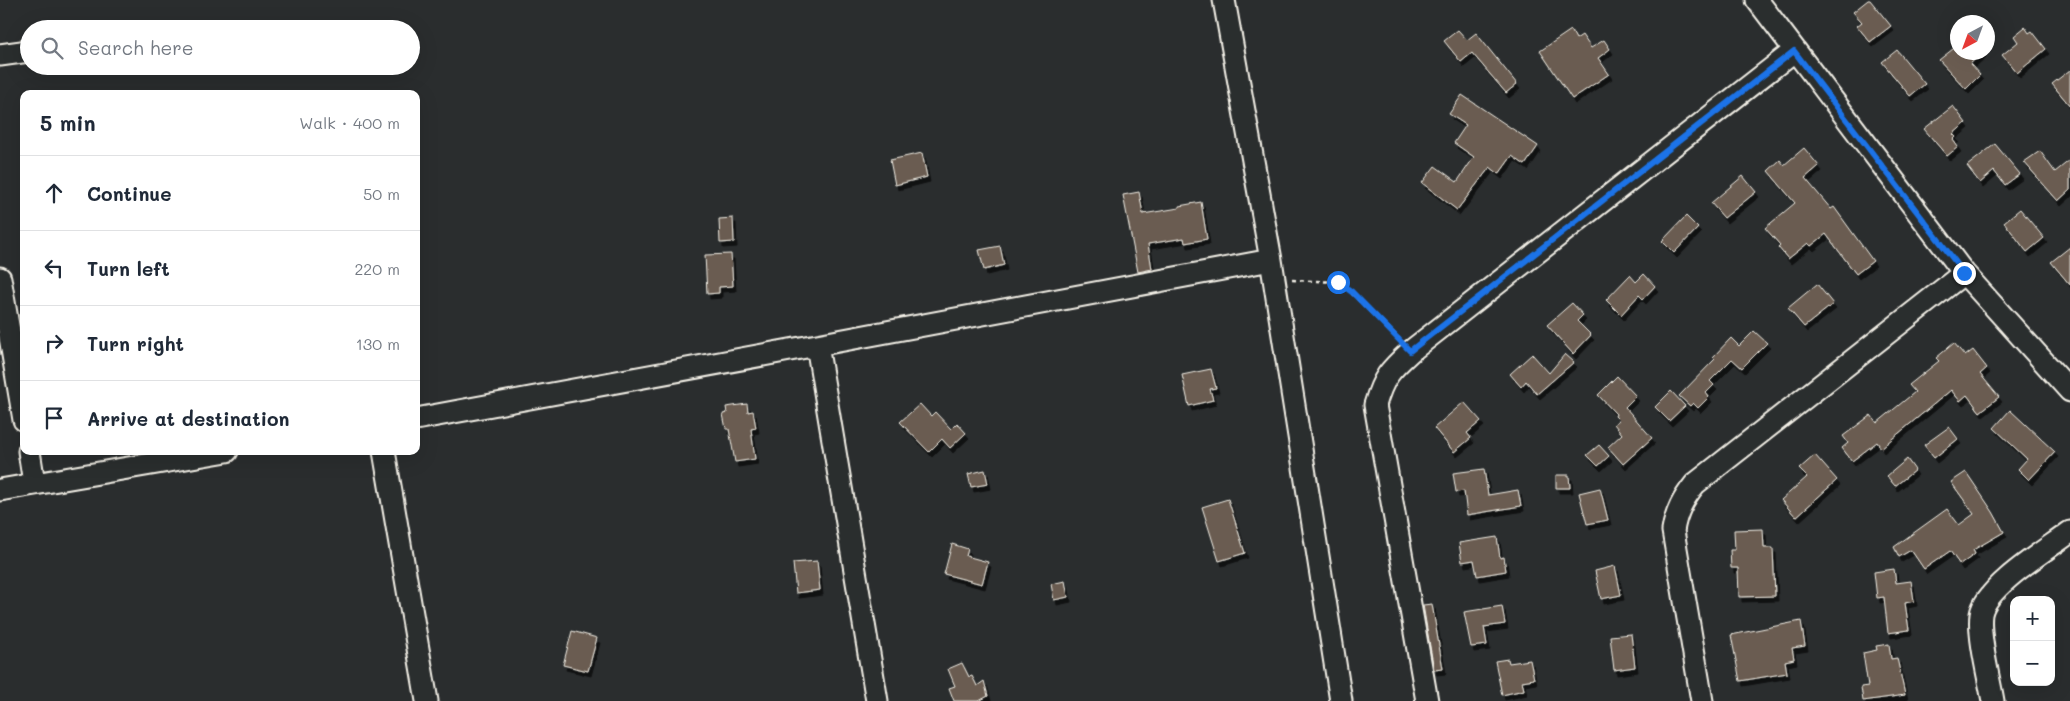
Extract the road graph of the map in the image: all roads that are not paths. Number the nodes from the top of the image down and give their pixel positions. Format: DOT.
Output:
graph roads {
  1 [pos="1224,0"];
  2 [pos="1756,0"];
  3 [pos="1794,51"];
  4 [pos="20,53"];
  5 [pos="0,56"];
  6 [pos="1273,269"];
  7 [pos="1964,273"];
  8 [pos="0,278"];
  9 [pos="817,345"];
  10 [pos="2070,391"];
  11 [pos="20,396"];
  12 [pos="420,418"];
  13 [pos="30,455"];
  14 [pos="203,455"];
  15 [pos="385,455"];
  16 [pos="34,483"];
  17 [pos="0,490"];
  18 [pos="2070,532"];
  19 [pos="427,701"];
  20 [pos="877,701"];
  21 [pos="1341,701"];
  22 [pos="1427,701"];
  23 [pos="1702,701"];
  24 [pos="1993,701"];
  1 -- 6 [label="street"];
  2 -- 3 [label="street"];
  3 -- 7 [label="street"];
  3 -- 22 [label="street"];
  4 -- 5 [label="street"];
  6 -- 9 [label="street"];
  6 -- 21 [label="street"];
  7 -- 10 [label="street"];
  7 -- 23 [label="street"];
  8 -- 11 [label="street"];
  9 -- 12 [label="street"];
  9 -- 20 [label="street"];
  13 -- 16 [label="street"];
  14 -- 16 [label="street"];
  15 -- 19 [label="street"];
  16 -- 17 [label="street"];
  18 -- 24 [label="street"];
}
